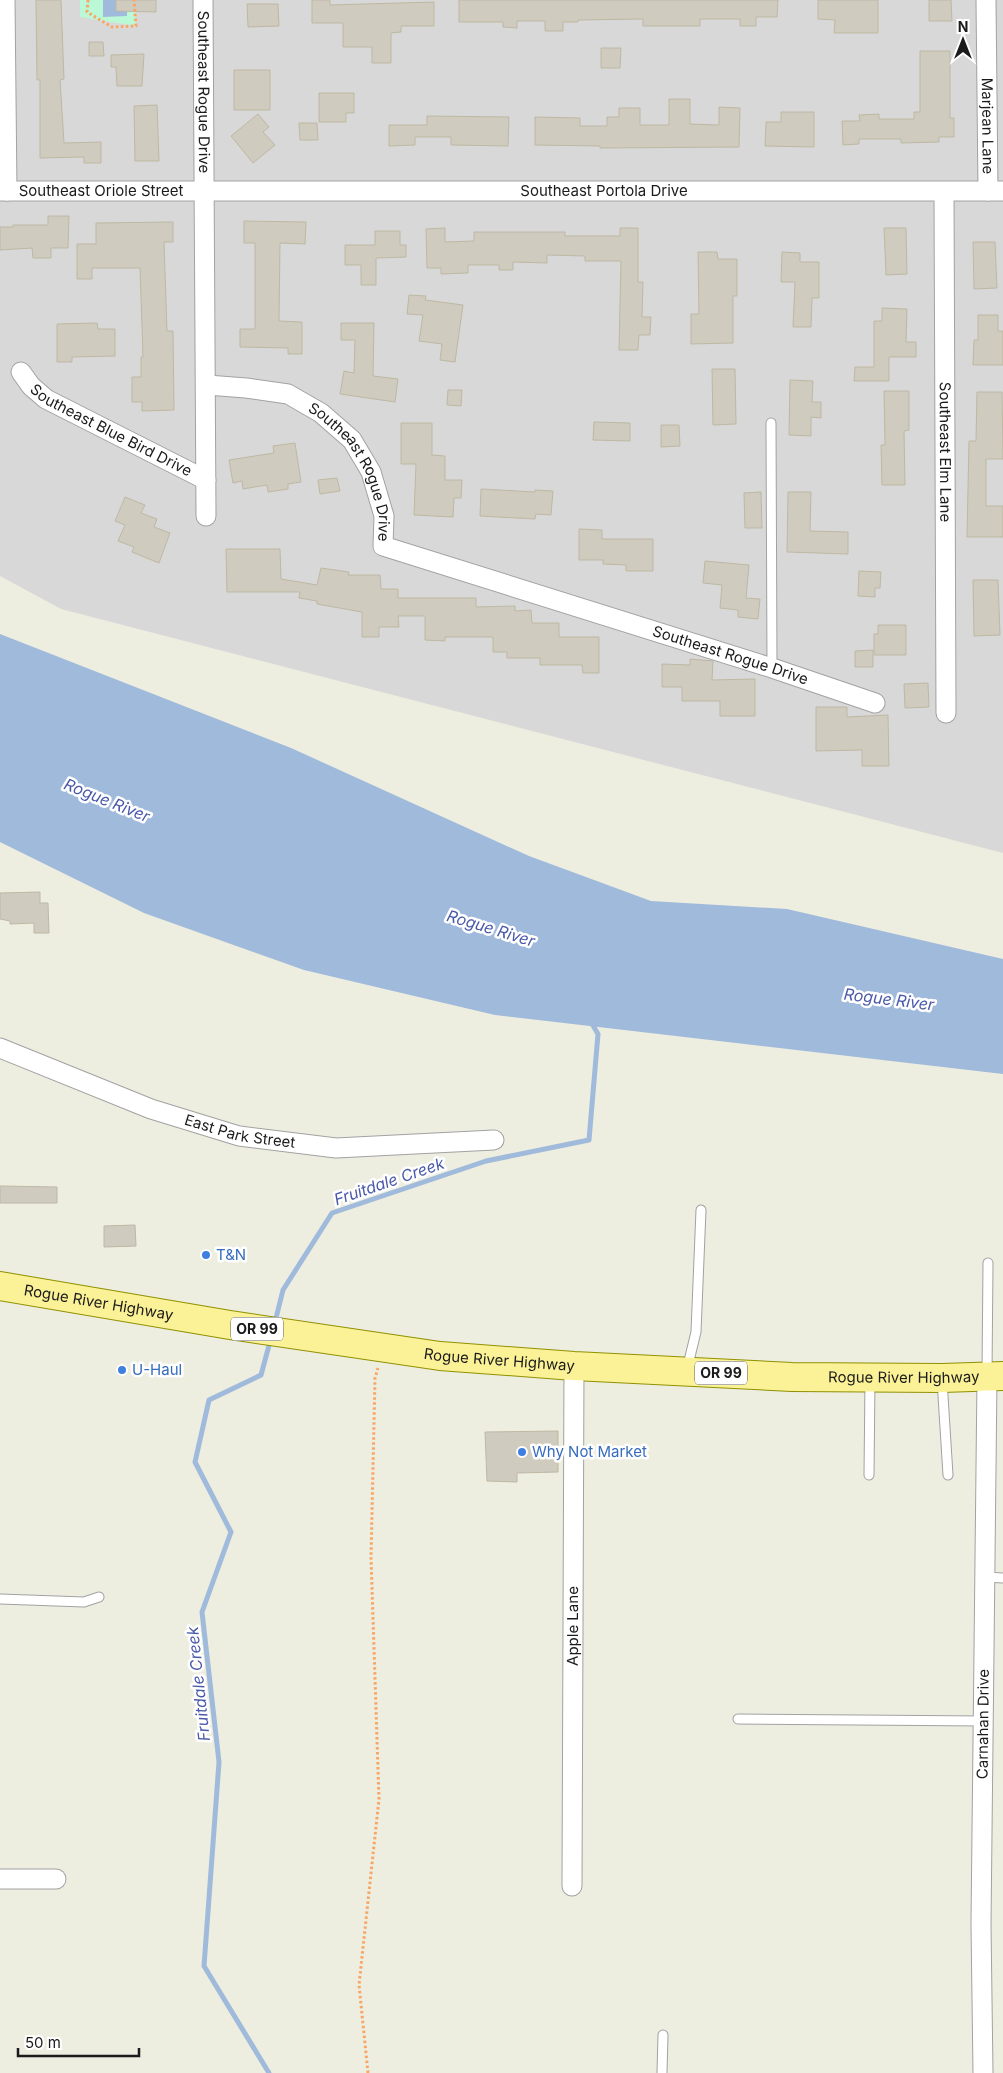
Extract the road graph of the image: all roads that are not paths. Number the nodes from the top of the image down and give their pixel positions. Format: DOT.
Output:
graph roads {
  1 [pos="5,0"];
  2 [pos="203,0"];
  3 [pos="986,0"];
  4 [pos="4,191"];
  5 [pos="203,191"];
  6 [pos="996,191"];
  7 [pos="944,192"];
  8 [pos="21,372"];
  9 [pos="207,385"];
  10 [pos="771,423"];
  11 [pos="206,480"];
  12 [pos="206,516"];
  13 [pos="772,668"];
  14 [pos="875,703"];
  15 [pos="946,713"];
  16 [pos="0,1048"];
  17 [pos="494,1140"];
  18 [pos="701,1210"];
  19 [pos="988,1262"];
  20 [pos="0,1286"];
  21 [pos="574,1366"];
  22 [pos="686,1371"];
  23 [pos="995,1376"];
  24 [pos="870,1378"];
  25 [pos="942,1378"];
  26 [pos="869,1475"];
  27 [pos="948,1475"];
  28 [pos="994,1578"];
  29 [pos="99,1597"];
  30 [pos="0,1599"];
  31 [pos="738,1719"];
  32 [pos="984,1721"];
  33 [pos="0,1879"];
  34 [pos="56,1879"];
  35 [pos="572,1886"];
  36 [pos="663,2035"];
  37 [pos="662,2073"];
  38 [pos="982,2073"];
  1 -- 4 [label="street"];
  2 -- 5 [label="street, Southeast Rogue Drive"];
  3 -- 6 [label="street, Marjean Lane"];
  4 -- 5 [label="street, Southeast Oriole Street"];
  5 -- 7 [label="street, Southeast Portola Drive"];
  5 -- 9 [label="street, Southeast Rogue Drive"];
  6 -- 7 [label="street, Southeast Portola Drive"];
  7 -- 15 [label="street, Southeast Elm Lane"];
  8 -- 11 [label="street, Southeast Blue Bird Drive"];
  9 -- 11 [label="street"];
  9 -- 13 [label="street, Southeast Rogue Drive"];
  10 -- 13 [label="lane"];
  11 -- 12 [label="street"];
  13 -- 14 [label="street, Southeast Rogue Drive"];
  16 -- 17 [label="street, East Park Street"];
  18 -- 22 [label="lane"];
  19 -- 23 [label="lane"];
  20 -- 21 [label="main road, Rogue River Highway / OR 99"];
  21 -- 22 [label="main road, Rogue River Highway / OR 99"];
  21 -- 35 [label="street, Apple Lane"];
  22 -- 24 [label="main road, Rogue River Highway / OR 99"];
  23 -- 25 [label="main road, Rogue River Highway / OR 99"];
  23 -- 28 [label="street, Carnahan Drive"];
  24 -- 25 [label="main road, Rogue River Highway / OR 99"];
  24 -- 26 [label="lane"];
  25 -- 27 [label="lane"];
  28 -- 32 [label="street, Carnahan Drive"];
  29 -- 30 [label="lane"];
  31 -- 32 [label="lane"];
  32 -- 38 [label="street, Carnahan Drive"];
  33 -- 34 [label="street"];
  36 -- 37 [label="lane"];
}
